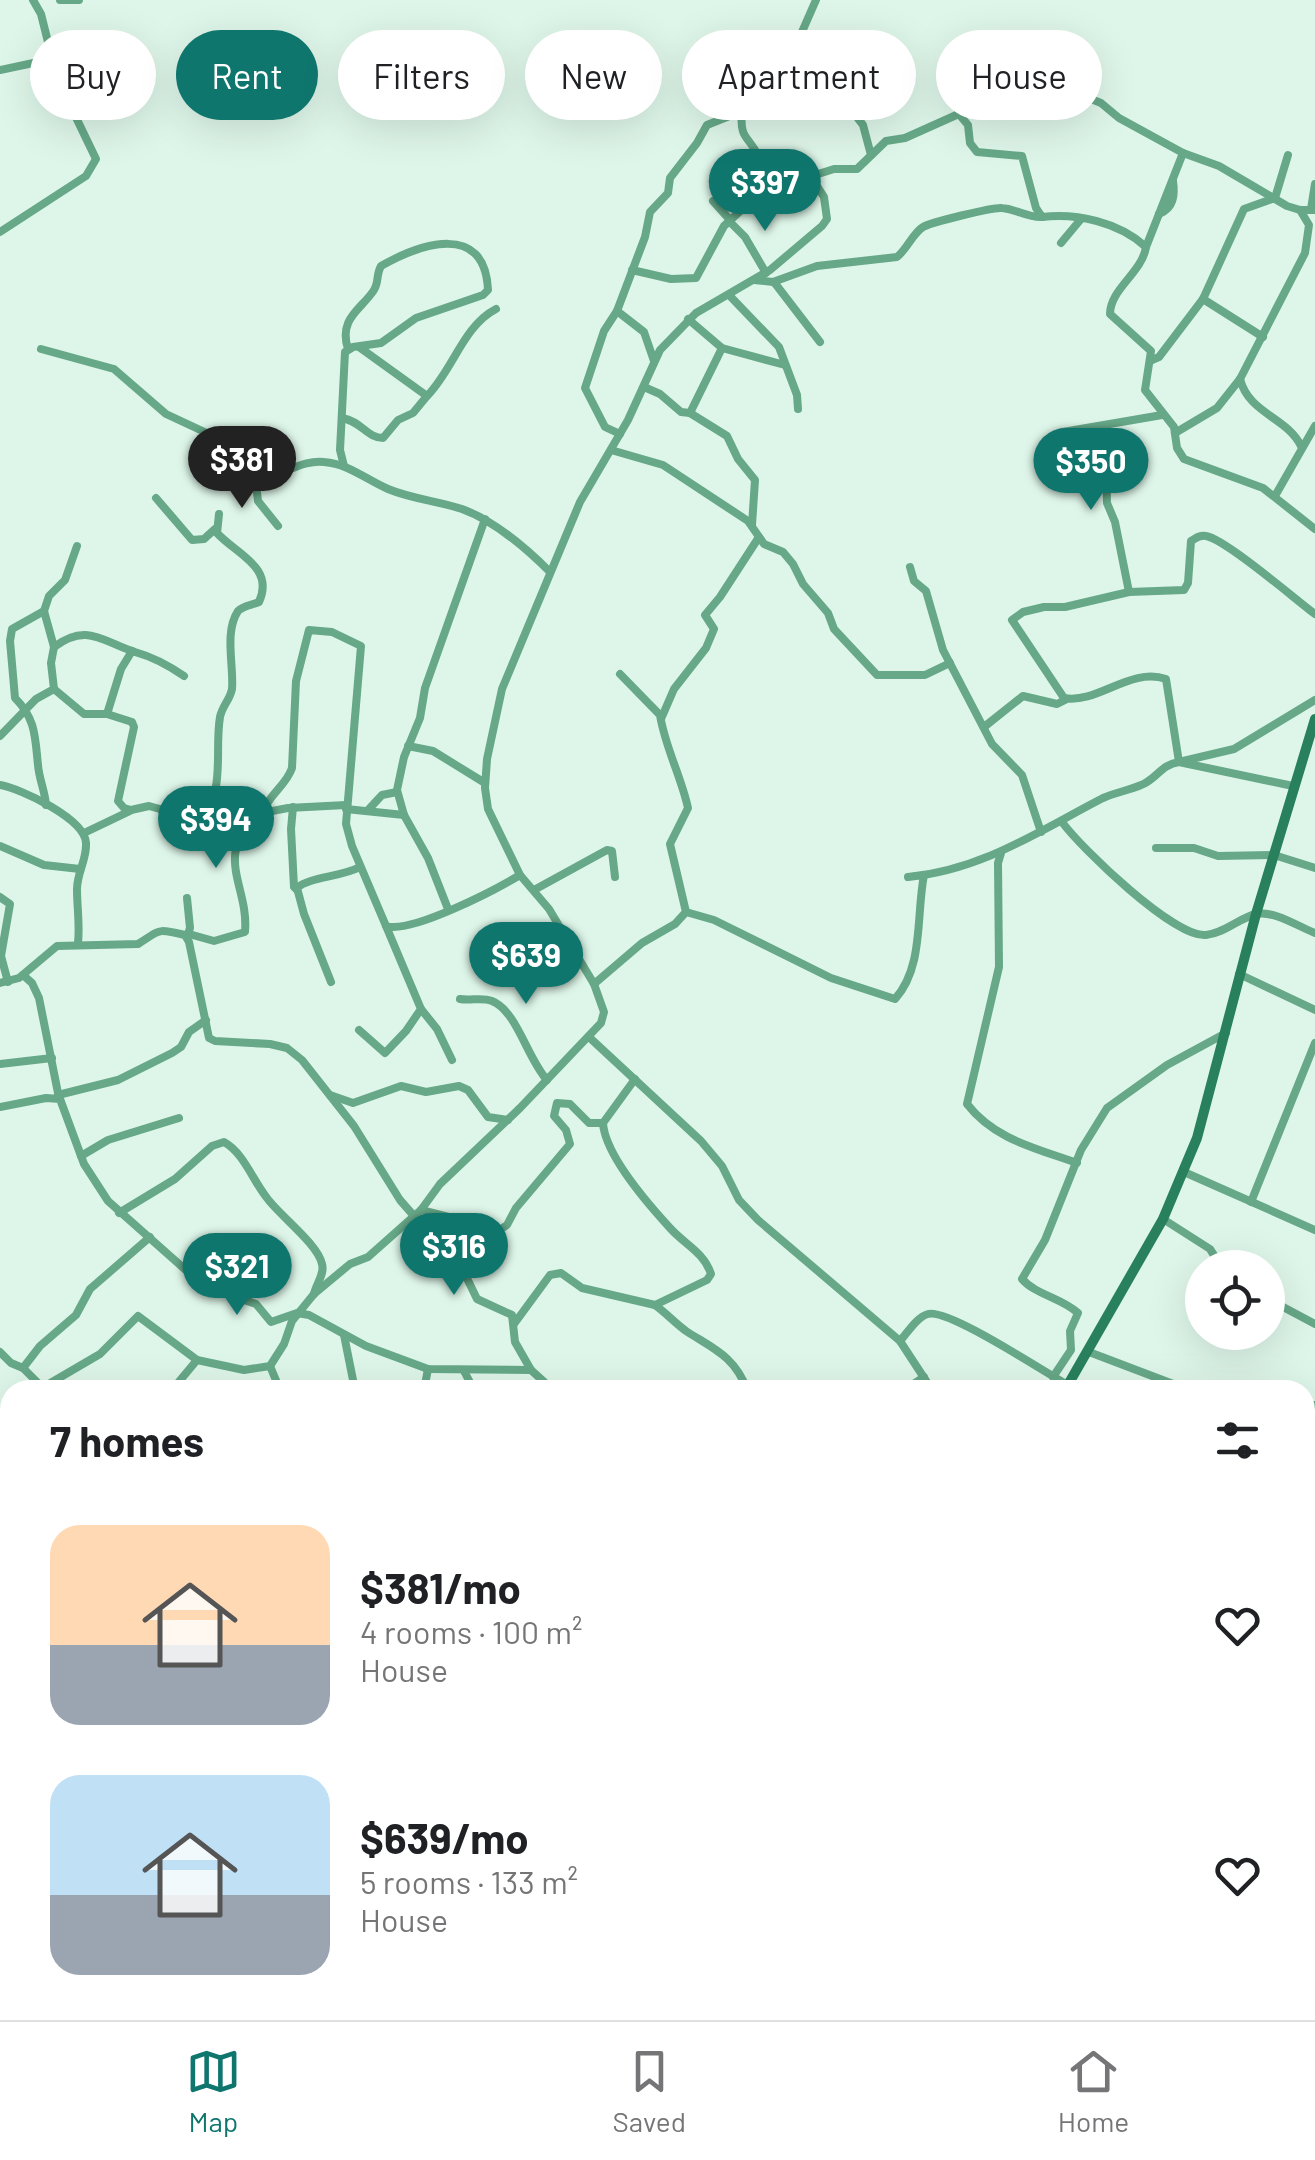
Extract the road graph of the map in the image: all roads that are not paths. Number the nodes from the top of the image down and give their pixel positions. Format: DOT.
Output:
graph roads {
  1 [pos="34,0"];
  2 [pos="60,0"];
  3 [pos="79,0"];
  4 [pos="816,0"];
  5 [pos="45,30"];
  6 [pos="803,30"];
  7 [pos="30,64"];
  8 [pos="0,70"];
  9 [pos="1102,103"];
  10 [pos="76,120"];
  11 [pos="720,120"];
  12 [pos="742,120"];
  13 [pos="859,120"];
  14 [pos="941,120"];
  15 [pos="964,120"];
  16 [pos="1183,153"];
  17 [pos="1288,154"];
  18 [pos="871,156"];
  19 [pos="1315,184"];
  20 [pos="1275,198"];
  21 [pos="713,201"];
  22 [pos="1313,209"];
  23 [pos="1300,210"];
  24 [pos="1042,217"];
  25 [pos="1081,219"];
  26 [pos="730,220"];
  27 [pos="0,232"];
  28 [pos="1060,244"];
  29 [pos="1146,247"];
  30 [pos="632,270"];
  31 [pos="766,273"];
  32 [pos="754,280"];
  33 [pos="774,282"];
  34 [pos="728,295"];
  35 [pos="1203,300"];
  36 [pos="496,309"];
  37 [pos="618,310"];
  38 [pos="688,319"];
  39 [pos="1263,338"];
  40 [pos="820,342"];
  41 [pos="359,347"];
  42 [pos="722,348"];
  43 [pos="41,349"];
  44 [pos="348,349"];
  45 [pos="1152,360"];
  46 [pos="654,361"];
  47 [pos="785,366"];
  48 [pos="1240,379"];
  49 [pos="644,388"];
  50 [pos="427,396"];
  51 [pos="798,409"];
  52 [pos="690,413"];
  53 [pos="1162,415"];
  54 [pos="342,418"];
  55 [pos="1315,426"];
  56 [pos="1105,427"];
  57 [pos="1064,432"];
  58 [pos="1175,433"];
  59 [pos="620,434"];
  60 [pos="1301,446"];
  61 [pos="610,450"];
  62 [pos="344,466"];
  63 [pos="255,475"];
  64 [pos="1274,496"];
  65 [pos="156,498"];
  66 [pos="219,514"];
  67 [pos="485,519"];
  68 [pos="752,525"];
  69 [pos="278,526"];
  70 [pos="215,529"];
  71 [pos="1315,529"];
  72 [pos="759,537"];
  73 [pos="78,546"];
  74 [pos="910,567"];
  75 [pos="550,572"];
  76 [pos="1129,592"];
  77 [pos="44,612"];
  78 [pos="1315,614"];
  79 [pos="54,647"];
  80 [pos="132,651"];
  81 [pos="950,663"];
  82 [pos="620,674"];
  83 [pos="184,676"];
  84 [pos="54,689"];
  85 [pos="1068,700"];
  86 [pos="1315,700"];
  87 [pos="27,710"];
  88 [pos="107,714"];
  89 [pos="1315,718"];
  90 [pos="661,719"];
  91 [pos="984,727"];
  92 [pos="0,736"];
  93 [pos="408,746"];
  94 [pos="1179,762"];
  95 [pos="485,783"];
  96 [pos="0,785"];
  97 [pos="1294,786"];
  98 [pos="397,792"];
  99 [pos="46,805"];
  100 [pos="293,807"];
  101 [pos="346,807"];
  102 [pos="369,809"];
  103 [pos="131,810"];
  104 [pos="260,813"];
  105 [pos="404,815"];
  106 [pos="198,820"];
  107 [pos="1062,822"];
  108 [pos="1041,832"];
  109 [pos="84,833"];
  110 [pos="0,846"];
  111 [pos="1156,848"];
  112 [pos="1001,853"];
  113 [pos="1274,855"];
  114 [pos="360,867"];
  115 [pos="1315,868"];
  116 [pos="80,869"];
  117 [pos="924,875"];
  118 [pos="520,876"];
  119 [pos="615,877"];
  120 [pos="908,877"];
  121 [pos="297,890"];
  122 [pos="534,890"];
  123 [pos="0,897"];
  124 [pos="187,898"];
  125 [pos="448,909"];
  126 [pos="686,912"];
  127 [pos="1256,914"];
  128 [pos="386,926"];
  129 [pos="1315,933"];
  130 [pos="188,936"];
  131 [pos="78,943"];
  132 [pos="1,956"];
  133 [pos="1239,974"];
  134 [pos="23,976"];
  135 [pos="4,982"];
  136 [pos="331,982"];
  137 [pos="594,984"];
  138 [pos="460,999"];
  139 [pos="421,1009"];
  140 [pos="1315,1010"];
  141 [pos="206,1020"];
  142 [pos="359,1030"];
  143 [pos="1226,1033"];
  144 [pos="590,1038"];
  145 [pos="1315,1043"];
  146 [pos="52,1058"];
  147 [pos="452,1060"];
  148 [pos="0,1064"];
  149 [pos="635,1078"];
  150 [pos="547,1080"];
  151 [pos="329,1095"];
  152 [pos="58,1096"];
  153 [pos="0,1107"];
  154 [pos="179,1118"];
  155 [pos="508,1120"];
  156 [pos="604,1123"];
  157 [pos="81,1156"];
  158 [pos="1077,1163"];
  159 [pos="1184,1172"];
  160 [pos="1251,1202"];
  161 [pos="120,1212"];
  162 [pos="418,1213"];
  163 [pos="1162,1219"];
  164 [pos="486,1230"];
  165 [pos="1315,1230"];
  166 [pos="150,1237"];
  167 [pos="1211,1250"];
  168 [pos="321,1260"];
  169 [pos="350,1264"];
  170 [pos="314,1294"];
  171 [pos="655,1306"];
  172 [pos="1285,1308"];
  173 [pos="297,1313"];
  174 [pos="514,1324"];
  175 [pos="1315,1324"];
  176 [pos="344,1335"];
  177 [pos="900,1341"];
  178 [pos="1089,1352"];
  179 [pos="1,1355"];
  180 [pos="197,1360"];
  181 [pos="270,1366"];
  182 [pos="23,1368"];
  183 [pos="428,1369"];
  184 [pos="531,1370"];
  185 [pos="464,1371"];
  186 [pos="924,1377"];
  187 [pos="1053,1377"];
  188 [pos="35,1380"];
  189 [pos="57,1380"];
  190 [pos="180,1380"];
  191 [pos="276,1380"];
  192 [pos="354,1380"];
  193 [pos="426,1380"];
  194 [pos="469,1380"];
  195 [pos="542,1380"];
  196 [pos="740,1380"];
  197 [pos="919,1380"];
  198 [pos="926,1380"];
  199 [pos="1057,1380"];
  200 [pos="1071,1380"];
  201 [pos="1159,1380"];
  1 -- 5 [label="street"];
  2 -- 3 [label="street"];
  4 -- 6 [label="street"];
  7 -- 8 [label="street"];
  9 -- 16 [label="street"];
  10 -- 27 [label="street"];
  11 -- 30 [label="street"];
  12 -- 26 [label="street"];
  13 -- 18 [label="street"];
  14 -- 18 [label="street"];
  15 -- 24 [label="street"];
  16 -- 20 [label="street"];
  16 -- 29 [label="street"];
  17 -- 20 [label="street"];
  18 -- 31 [label="street"];
  19 -- 22 [label="street"];
  20 -- 23 [label="street"];
  20 -- 35 [label="street"];
  21 -- 26 [label="street"];
  22 -- 23 [label="street"];
  23 -- 39 [label="street"];
  24 -- 25 [label="street"];
  24 -- 33 [label="street"];
  25 -- 28 [label="street"];
  25 -- 29 [label="street"];
  26 -- 30 [label="street"];
  26 -- 31 [label="street"];
  29 -- 45 [label="street"];
  30 -- 37 [label="street"];
  31 -- 32 [label="street"];
  32 -- 33 [label="street"];
  32 -- 34 [label="street"];
  33 -- 40 [label="street"];
  34 -- 38 [label="street"];
  34 -- 47 [label="street"];
  35 -- 39 [label="street"];
  35 -- 45 [label="street"];
  36 -- 50 [label="street"];
  37 -- 46 [label="street"];
  37 -- 59 [label="street"];
  38 -- 42 [label="street"];
  38 -- 46 [label="street"];
  39 -- 48 [label="street"];
  41 -- 44 [label="street"];
  41 -- 44 [label="street"];
  41 -- 50 [label="street"];
  42 -- 47 [label="street"];
  42 -- 52 [label="street"];
  43 -- 63 [label="street"];
  44 -- 54 [label="street"];
  45 -- 53 [label="street"];
  46 -- 49 [label="street"];
  47 -- 51 [label="street"];
  48 -- 58 [label="street"];
  48 -- 60 [label="street"];
  49 -- 52 [label="street"];
  49 -- 59 [label="street"];
  50 -- 54 [label="street"];
  52 -- 68 [label="street"];
  53 -- 56 [label="street"];
  53 -- 58 [label="street"];
  54 -- 62 [label="street"];
  55 -- 60 [label="street"];
  56 -- 57 [label="street"];
  56 -- 76 [label="street"];
  58 -- 64 [label="street"];
  59 -- 61 [label="street"];
  60 -- 64 [label="street"];
  61 -- 68 [label="street"];
  61 -- 75 [label="street"];
  62 -- 63 [label="street"];
  62 -- 67 [label="street"];
  63 -- 69 [label="street"];
  64 -- 71 [label="street"];
  65 -- 70 [label="street"];
  66 -- 70 [label="street"];
  67 -- 75 [label="street"];
  67 -- 93 [label="street"];
  68 -- 72 [label="street"];
  70 -- 106 [label="street"];
  72 -- 81 [label="street"];
  72 -- 90 [label="street"];
  73 -- 77 [label="street"];
  74 -- 81 [label="street"];
  75 -- 95 [label="street"];
  76 -- 78 [label="street"];
  76 -- 85 [label="street"];
  77 -- 79 [label="street"];
  77 -- 87 [label="street"];
  79 -- 80 [label="street"];
  79 -- 84 [label="street"];
  80 -- 83 [label="street"];
  80 -- 88 [label="street"];
  81 -- 91 [label="street"];
  82 -- 90 [label="street"];
  84 -- 87 [label="street"];
  84 -- 88 [label="street"];
  85 -- 91 [label="street"];
  85 -- 94 [label="street"];
  86 -- 94 [label="street"];
  87 -- 92 [label="street"];
  87 -- 99 [label="street"];
  88 -- 103 [label="street"];
  89 -- 97 [label="main road"];
  90 -- 126 [label="street"];
  91 -- 108 [label="street"];
  93 -- 95 [label="street"];
  93 -- 98 [label="street"];
  94 -- 97 [label="street"];
  94 -- 107 [label="street"];
  95 -- 118 [label="street"];
  96 -- 99 [label="street"];
  97 -- 113 [label="main road"];
  98 -- 102 [label="street"];
  98 -- 105 [label="street"];
  99 -- 109 [label="street"];
  100 -- 101 [label="street"];
  100 -- 104 [label="street"];
  100 -- 121 [label="street"];
  101 -- 102 [label="street"];
  101 -- 104 [label="street"];
  101 -- 114 [label="street"];
  102 -- 105 [label="street"];
  103 -- 106 [label="street"];
  103 -- 109 [label="street"];
  104 -- 106 [label="street"];
  104 -- 130 [label="street"];
  105 -- 125 [label="street"];
  107 -- 108 [label="street"];
  107 -- 127 [label="street"];
  108 -- 112 [label="street"];
  109 -- 116 [label="street"];
  110 -- 116 [label="street"];
  111 -- 113 [label="street"];
  112 -- 117 [label="street"];
  112 -- 158 [label="street"];
  113 -- 115 [label="street"];
  113 -- 127 [label="main road"];
  114 -- 121 [label="street"];
  114 -- 128 [label="street"];
  116 -- 131 [label="street"];
  117 -- 120 [label="street"];
  117 -- 126 [label="street"];
  118 -- 122 [label="street"];
  118 -- 125 [label="street"];
  119 -- 122 [label="street"];
  121 -- 136 [label="street"];
  122 -- 137 [label="street"];
  123 -- 132 [label="street"];
  124 -- 130 [label="street"];
  125 -- 128 [label="street"];
  126 -- 137 [label="street"];
  127 -- 129 [label="street"];
  127 -- 133 [label="main road"];
  128 -- 139 [label="street"];
  130 -- 131 [label="street"];
  130 -- 141 [label="street"];
  131 -- 134 [label="street"];
  132 -- 135 [label="street"];
  133 -- 140 [label="street"];
  133 -- 143 [label="main road"];
  134 -- 135 [label="street"];
  134 -- 146 [label="street"];
  137 -- 144 [label="street"];
  138 -- 150 [label="street"];
  139 -- 142 [label="street"];
  139 -- 147 [label="street"];
  141 -- 151 [label="street"];
  141 -- 152 [label="street"];
  143 -- 158 [label="street"];
  143 -- 159 [label="main road"];
  144 -- 149 [label="street"];
  144 -- 150 [label="street"];
  145 -- 160 [label="street"];
  146 -- 148 [label="street"];
  146 -- 152 [label="street"];
  149 -- 156 [label="street"];
  149 -- 177 [label="street"];
  150 -- 155 [label="street"];
  151 -- 155 [label="street"];
  151 -- 162 [label="street"];
  152 -- 153 [label="street"];
  152 -- 157 [label="street"];
  154 -- 157 [label="street"];
  155 -- 162 [label="street"];
  156 -- 164 [label="street"];
  156 -- 171 [label="street"];
  157 -- 161 [label="street"];
  158 -- 187 [label="street"];
  159 -- 160 [label="street"];
  159 -- 163 [label="main road"];
  160 -- 165 [label="street"];
  161 -- 166 [label="street"];
  161 -- 168 [label="street"];
  162 -- 164 [label="street"];
  162 -- 169 [label="street"];
  163 -- 167 [label="street"];
  163 -- 178 [label="main road"];
  164 -- 174 [label="street"];
  166 -- 173 [label="street"];
  166 -- 182 [label="street"];
  168 -- 169 [label="street"];
  168 -- 170 [label="street"];
  169 -- 170 [label="street"];
  170 -- 173 [label="street"];
  171 -- 174 [label="street"];
  171 -- 196 [label="street"];
  172 -- 175 [label="street"];
  173 -- 176 [label="street"];
  173 -- 181 [label="street"];
  174 -- 184 [label="street"];
  176 -- 183 [label="street"];
  176 -- 192 [label="street"];
  177 -- 186 [label="street"];
  177 -- 187 [label="street"];
  178 -- 200 [label="main road"];
  178 -- 201 [label="street"];
  179 -- 182 [label="street"];
  180 -- 181 [label="street"];
  180 -- 189 [label="street"];
  180 -- 190 [label="street"];
  181 -- 191 [label="street"];
  182 -- 188 [label="street"];
  183 -- 185 [label="street"];
  183 -- 193 [label="street"];
  184 -- 185 [label="street"];
  184 -- 195 [label="street"];
  185 -- 194 [label="street"];
  186 -- 197 [label="street"];
  186 -- 198 [label="street"];
  187 -- 199 [label="street"];
}
